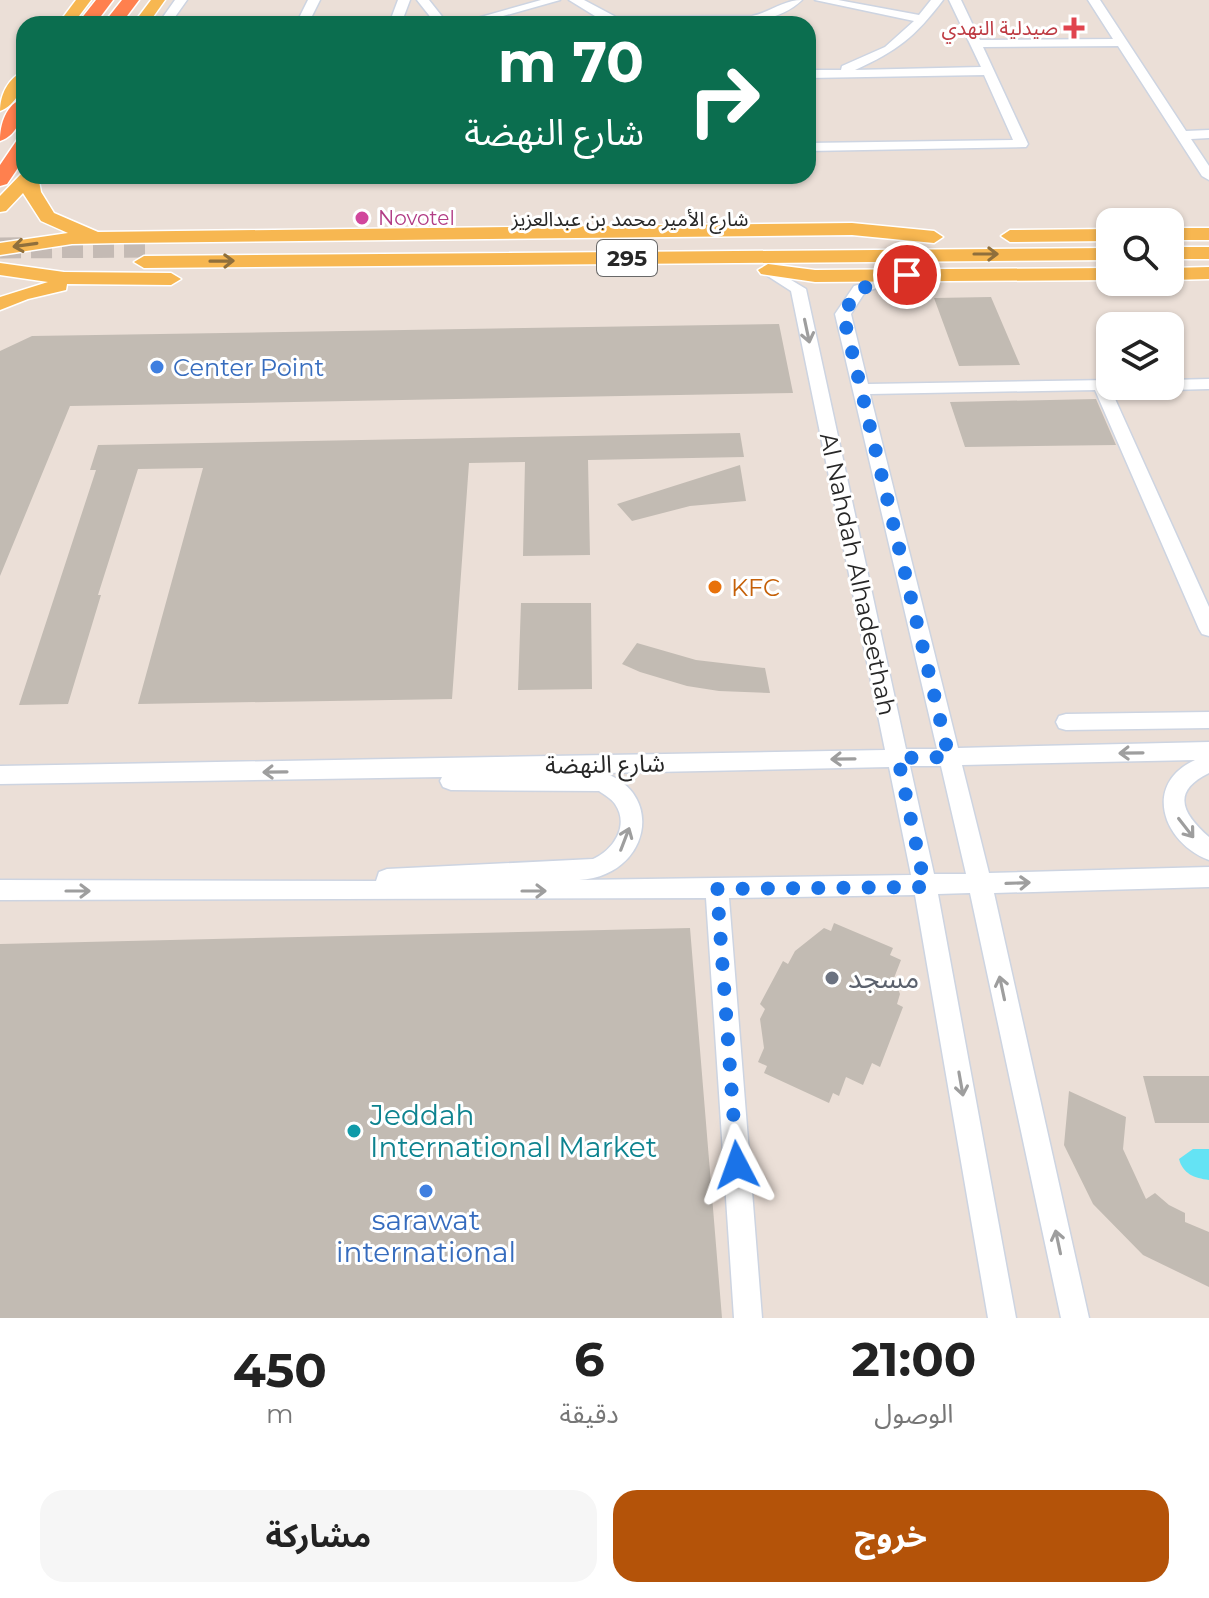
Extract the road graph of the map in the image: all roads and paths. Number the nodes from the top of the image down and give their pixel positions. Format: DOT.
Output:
graph roads {
  1 [pos="84,0"];
  2 [pos="105,0"];
  3 [pos="131,0"];
  4 [pos="423,0"];
  5 [pos="554,0"];
  6 [pos="575,0"];
  7 [pos="796,0"];
  8 [pos="821,0"];
  9 [pos="937,0"];
  10 [pos="955,0"];
  11 [pos="1094,0"];
  12 [pos="71,16"];
  13 [pos="92,16"];
  14 [pos="118,16"];
  15 [pos="436,16"];
  16 [pos="493,16"];
  17 [pos="603,16"];
  18 [pos="766,16"];
  19 [pos="920,19"];
  20 [pos="1121,42"];
  21 [pos="976,44"];
  22 [pos="988,71"];
  23 [pos="816,74"];
  24 [pos="835,74"];
  25 [pos="16,86"];
  26 [pos="0,106"];
  27 [pos="16,114"];
  28 [pos="1209,134"];
  29 [pos="0,135"];
  30 [pos="1181,135"];
  31 [pos="816,147"];
  32 [pos="16,156"];
  33 [pos="1209,176"];
  34 [pos="0,180"];
  35 [pos="19,184"];
  36 [pos="21,184"];
  37 [pos="30,184"];
  38 [pos="0,200"];
  39 [pos="0,207"];
  40 [pos="1184,234"];
  41 [pos="1209,234"];
  42 [pos="1096,236"];
  43 [pos="113,237"];
  44 [pos="937,246"];
  45 [pos="0,249"];
  46 [pos="1096,253"];
  47 [pos="1184,253"];
  48 [pos="1209,253"];
  49 [pos="147,254"];
  50 [pos="0,269"];
  51 [pos="768,270"];
  52 [pos="1209,273"];
  53 [pos="1096,274"];
  54 [pos="1184,274"];
  55 [pos="907,275"];
  56 [pos="129,279"];
  57 [pos="90,280"];
  58 [pos="0,304"];
  59 [pos="1209,384"];
  60 [pos="1096,385"];
  61 [pos="1184,385"];
  62 [pos="861,389"];
  63 [pos="1111,400"];
  64 [pos="1209,629"];
  65 [pos="1209,720"];
  66 [pos="1066,722"];
  67 [pos="1209,751"];
  68 [pos="898,758"];
  69 [pos="1209,764"];
  70 [pos="951,766"];
  71 [pos="328,771"];
  72 [pos="0,775"];
  73 [pos="129,775"];
  74 [pos="0,783"];
  75 [pos="1209,850"];
  76 [pos="978,876"];
  77 [pos="1209,877"];
  78 [pos="925,887"];
  79 [pos="717,889"];
  80 [pos="0,890"];
  81 [pos="312,892"];
  82 [pos="748,1318"];
  83 [pos="1002,1318"];
  84 [pos="1075,1318"];
  1 -- 12 [label="main road"];
  2 -- 13 [label="highway"];
  3 -- 14 [label="highway"];
  4 -- 15 [label="street"];
  5 -- 16 [label="street"];
  6 -- 17 [label="street"];
  7 -- 18 [label="street"];
  8 -- 19 [label="street"];
  9 -- 19 [label="street"];
  10 -- 21 [label="street"];
  11 -- 20 [label="street"];
  19 -- 24 [label="street"];
  20 -- 21 [label="street"];
  20 -- 30 [label="street"];
  21 -- 22 [label="street"];
  22 -- 24 [label="street"];
  22 -- 31 [label="street"];
  23 -- 24 [label="street"];
  25 -- 26 [label="main road"];
  27 -- 29 [label="highway"];
  28 -- 30 [label="street"];
  30 -- 33 [label="street"];
  32 -- 34 [label="highway"];
  35 -- 38 [label="main road"];
  36 -- 39 [label="main road"];
  37 -- 43 [label="main road"];
  40 -- 41 [label="main road"];
  42 -- 44 [label="main road, شارع الأمير محمد بن عبدالعزيز / 295"];
  43 -- 44 [label="main road"];
  43 -- 45 [label="main road, one-way"];
  43 -- 56 [label="main road"];
  44 -- 46 [label="main road, شارع الأمير محمد بن عبدالعزيز / 295, one-way"];
  44 -- 49 [label="main road, شارع الأمير محمد بن عبدالعزيز / 295"];
  44 -- 51 [label="main road"];
  47 -- 48 [label="main road"];
  50 -- 57 [label="main road"];
  51 -- 55 [label="main road"];
  51 -- 56 [label="main road"];
  51 -- 68 [label="street, Al Nahdah Alhadeethah, one-way"];
  52 -- 54 [label="main road"];
  53 -- 55 [label="main road"];
  55 -- 62 [label="street, Al Nahdah Alhadeethah"];
  56 -- 57 [label="main road"];
  57 -- 58 [label="main road"];
  59 -- 61 [label="street"];
  60 -- 62 [label="street"];
  62 -- 70 [label="street, Al Nahdah Alhadeethah"];
  63 -- 64 [label="street"];
  65 -- 66 [label="street"];
  67 -- 70 [label="street, شارع النهضة, one-way"];
  68 -- 70 [label="street, شارع النهضة"];
  68 -- 71 [label="street, شارع النهضة, one-way"];
  68 -- 78 [label="street, Al Nahdah Alhadeethah"];
  69 -- 75 [label="street, one-way"];
  70 -- 76 [label="street, Al Nahdah Alhadeethah"];
  71 -- 73 [label="street, شارع النهضة, one-way"];
  81 -- 71 [label="street, one-way"];
  72 -- 73 [label="street, شارع النهضة"];
  73 -- 74 [label="street"];
  76 -- 77 [label="street, one-way"];
  76 -- 78 [label="street"];
  84 -- 76 [label="street, one-way"];
  78 -- 79 [label="street"];
  78 -- 83 [label="street, Al Nahdah Alhadeethah, one-way"];
  81 -- 79 [label="street, one-way"];
  79 -- 82 [label="street"];
  80 -- 81 [label="street, one-way"];
}
